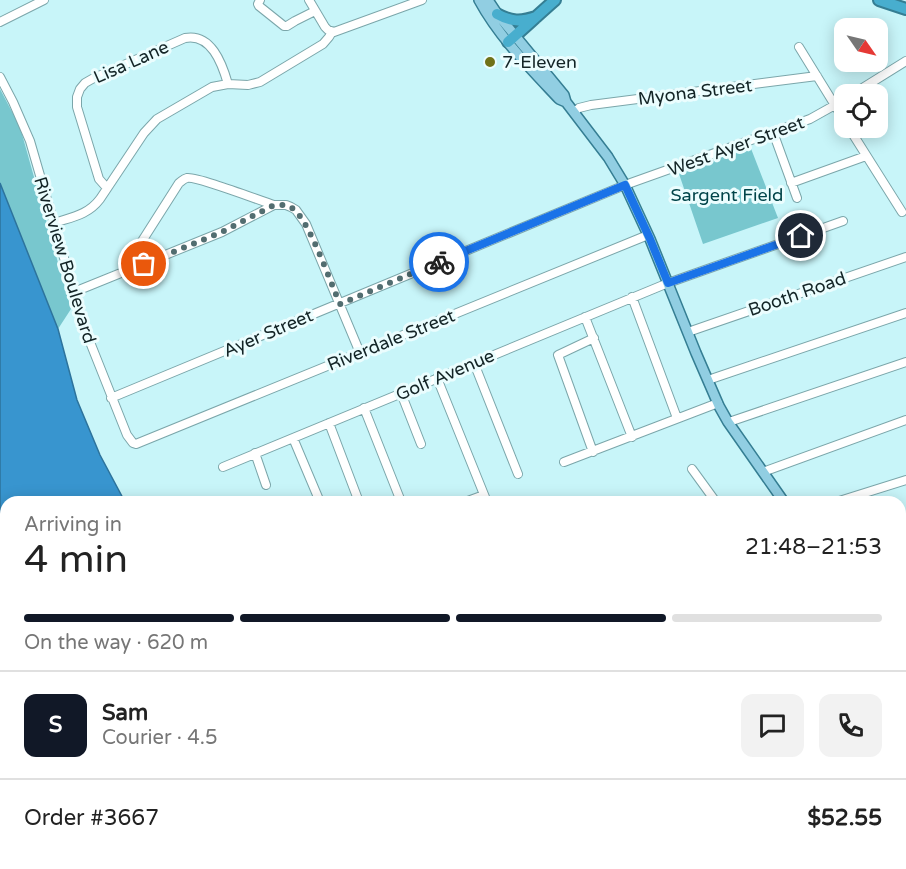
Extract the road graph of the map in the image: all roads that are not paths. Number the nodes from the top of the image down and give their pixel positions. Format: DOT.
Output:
graph roads {
  1 [pos="44,0"];
  2 [pos="260,0"];
  3 [pos="309,0"];
  4 [pos="422,0"];
  5 [pos="479,0"];
  6 [pos="488,0"];
  7 [pos="555,0"];
  8 [pos="879,0"];
  9 [pos="906,9"];
  10 [pos="315,11"];
  11 [pos="497,14"];
  12 [pos="536,16"];
  13 [pos="0,22"];
  14 [pos="332,32"];
  15 [pos="512,39"];
  16 [pos="799,48"];
  17 [pos="906,61"];
  18 [pos="817,76"];
  19 [pos="0,77"];
  20 [pos="228,84"];
  21 [pos="869,84"];
  22 [pos="834,104"];
  23 [pos="834,107"];
  24 [pos="574,112"];
  25 [pos="773,132"];
  26 [pos="855,138"];
  27 [pos="867,156"];
  28 [pos="791,183"];
  29 [pos="625,185"];
  30 [pos="107,188"];
  31 [pos="797,198"];
  32 [pos="274,205"];
  33 [pos="902,212"];
  34 [pos="843,221"];
  35 [pos="54,223"];
  36 [pos="648,234"];
  37 [pos="906,257"];
  38 [pos="123,272"];
  39 [pos="668,283"];
  40 [pos="74,292"];
  41 [pos="632,297"];
  42 [pos="340,304"];
  43 [pos="906,313"];
  44 [pos="585,317"];
  45 [pos="688,332"];
  46 [pos="594,338"];
  47 [pos="360,353"];
  48 [pos="906,362"];
  49 [pos="474,363"];
  50 [pos="437,378"];
  51 [pos="708,380"];
  52 [pos="401,393"];
  53 [pos="111,398"];
  54 [pos="718,403"];
  55 [pos="364,408"];
  56 [pos="676,418"];
  57 [pos="906,420"];
  58 [pos="729,422"];
  59 [pos="329,423"];
  60 [pos="632,436"];
  61 [pos="293,438"];
  62 [pos="133,443"];
  63 [pos="421,444"];
  64 [pos="593,452"];
  65 [pos="255,453"];
  66 [pos="564,462"];
  67 [pos="223,467"];
  68 [pos="692,469"];
  69 [pos="763,472"];
  70 [pos="518,474"];
  71 [pos="906,480"];
  72 [pos="266,484"];
  73 [pos="318,496"];
  74 [pos="357,496"];
  75 [pos="399,496"];
  76 [pos="484,496"];
  77 [pos="712,496"];
  78 [pos="780,496"];
  79 [pos="855,496"];
  1 -- 13 [label="street"];
  2 -- 10 [label="street"];
  3 -- 10 [label="street"];
  4 -- 14 [label="street"];
  5 -- 15 [label="main road"];
  6 -- 11 [label="main road"];
  7 -- 12 [label="highway"];
  8 -- 9 [label="highway"];
  10 -- 14 [label="street"];
  11 -- 12 [label="highway"];
  11 -- 15 [label="main road"];
  12 -- 15 [label="highway"];
  14 -- 20 [label="street"];
  15 -- 24 [label="main road"];
  16 -- 18 [label="street"];
  17 -- 21 [label="street"];
  18 -- 22 [label="street"];
  18 -- 24 [label="street, Myona Street"];
  19 -- 35 [label="street, Riverview Boulevard"];
  20 -- 30 [label="street"];
  20 -- 30 [label="street, Lisa Lane"];
  23 -- 25 [label="street, West Ayer Street"];
  24 -- 29 [label="main road"];
  25 -- 28 [label="street"];
  25 -- 29 [label="street, West Ayer Street"];
  26 -- 27 [label="street"];
  27 -- 28 [label="street"];
  27 -- 33 [label="street"];
  28 -- 31 [label="street"];
  29 -- 36 [label="main road"];
  29 -- 42 [label="street, Ayer Street"];
  30 -- 35 [label="street"];
  32 -- 38 [label="street"];
  32 -- 38 [label="street"];
  32 -- 42 [label="street"];
  34 -- 39 [label="street, Golf Avenue"];
  35 -- 40 [label="street, Riverview Boulevard"];
  36 -- 39 [label="main road"];
  36 -- 47 [label="street, Riverdale Street"];
  37 -- 45 [label="street, Booth Road"];
  38 -- 40 [label="street"];
  39 -- 41 [label="street, Golf Avenue"];
  39 -- 45 [label="main road"];
  40 -- 53 [label="street, Riverview Boulevard"];
  41 -- 44 [label="street, Golf Avenue"];
  41 -- 56 [label="street"];
  42 -- 47 [label="street"];
  42 -- 53 [label="street, Ayer Street"];
  43 -- 51 [label="street"];
  44 -- 46 [label="street"];
  44 -- 49 [label="street, Golf Avenue"];
  45 -- 51 [label="main road"];
  46 -- 60 [label="street"];
  46 -- 64 [label="street"];
  47 -- 62 [label="street, Riverdale Street"];
  48 -- 58 [label="street"];
  49 -- 50 [label="street, Golf Avenue"];
  49 -- 70 [label="street"];
  50 -- 52 [label="street, Golf Avenue"];
  50 -- 76 [label="street"];
  51 -- 54 [label="main road"];
  52 -- 55 [label="street, Golf Avenue"];
  52 -- 63 [label="street"];
  53 -- 62 [label="street, Riverview Boulevard"];
  54 -- 56 [label="street"];
  54 -- 58 [label="main road"];
  55 -- 59 [label="street, Golf Avenue"];
  55 -- 75 [label="street"];
  56 -- 60 [label="street"];
  57 -- 69 [label="street"];
  58 -- 69 [label="main road"];
  59 -- 61 [label="street, Golf Avenue"];
  59 -- 74 [label="street"];
  60 -- 64 [label="street"];
  61 -- 65 [label="street, Golf Avenue"];
  61 -- 73 [label="street"];
  64 -- 66 [label="street"];
  65 -- 67 [label="street, Golf Avenue"];
  65 -- 72 [label="street"];
  68 -- 77 [label="street"];
  69 -- 78 [label="main road"];
  71 -- 79 [label="street"];
}
